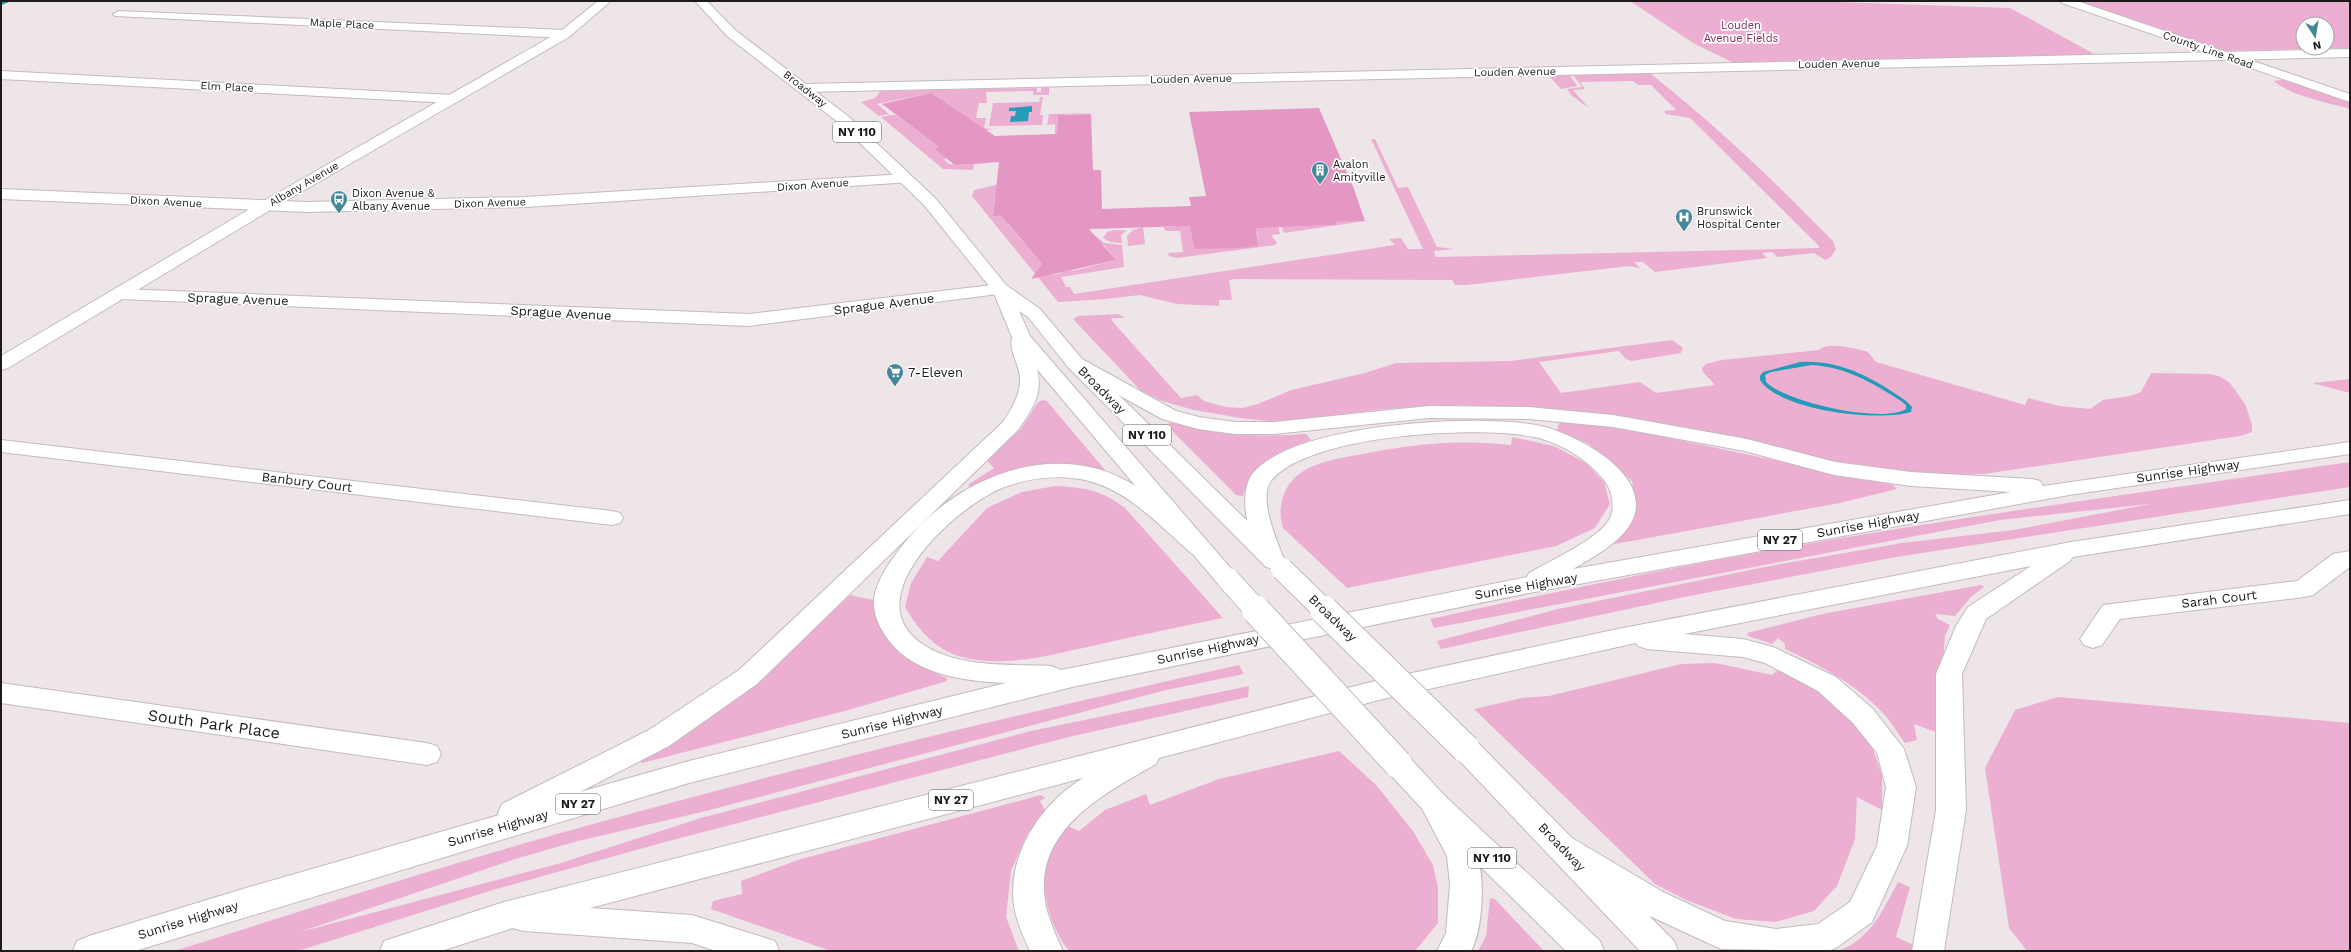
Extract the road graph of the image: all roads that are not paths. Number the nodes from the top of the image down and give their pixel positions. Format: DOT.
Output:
graph roads {
  1 [pos="605,1"];
  2 [pos="701,1"];
  3 [pos="2066,1"];
  4 [pos="119,14"];
  5 [pos="565,34"];
  6 [pos="2350,53"];
  7 [pos="2226,56"];
  8 [pos="1,75"];
  9 [pos="805,88"];
  10 [pos="2350,98"];
  11 [pos="452,99"];
  12 [pos="906,179"];
  13 [pos="1,194"];
  14 [pos="266,206"];
  15 [pos="1000,289"];
  16 [pos="121,294"];
  17 [pos="1021,338"];
  18 [pos="1075,363"];
  19 [pos="1,364"];
  20 [pos="1,446"];
  21 [pos="2350,448"];
  22 [pos="2069,488"];
  23 [pos="2350,507"];
  24 [pos="612,518"];
  25 [pos="1199,548"];
  26 [pos="2071,550"];
  27 [pos="2350,559"];
  28 [pos="1277,564"];
  29 [pos="1529,585"];
  30 [pos="1618,638"];
  31 [pos="2093,639"];
  32 [pos="1072,677"];
  33 [pos="1,693"];
  34 [pos="1166,744"];
  35 [pos="427,754"];
  36 [pos="1434,803"];
  37 [pos="466,837"];
  38 [pos="1561,846"];
  39 [pos="504,916"];
  40 [pos="89,951"];
  41 [pos="396,951"];
  42 [pos="763,951"];
  43 [pos="1047,951"];
  44 [pos="1453,951"];
  45 [pos="1588,951"];
  46 [pos="1662,951"];
  47 [pos="1928,951"];
  1 -- 5 [label="main road, Albany Avenue"];
  2 -- 9 [label="main road, Broadway / NY 110"];
  3 -- 7 [label="main road, County Line Road"];
  4 -- 5 [label="main road, Maple Place"];
  5 -- 11 [label="main road, Albany Avenue"];
  6 -- 7 [label="main road, Louden Avenue"];
  7 -- 9 [label="main road, Louden Avenue"];
  7 -- 10 [label="main road, County Line Road"];
  8 -- 11 [label="main road, Elm Place"];
  9 -- 12 [label="main road, Broadway / NY 110"];
  11 -- 14 [label="main road, Albany Avenue"];
  12 -- 14 [label="main road, Dixon Avenue"];
  12 -- 15 [label="main road, Broadway / NY 110"];
  13 -- 14 [label="main road, Dixon Avenue"];
  14 -- 16 [label="main road, Albany Avenue"];
  15 -- 16 [label="main road, Sprague Avenue"];
  15 -- 17 [label="main road, Broadway / NY 110"];
  15 -- 18 [label="main road, Broadway / NY 110"];
  16 -- 19 [label="main road, Albany Avenue"];
  17 -- 25 [label="main road, Broadway / NY 110"];
  17 -- 37 [label="main road"];
  18 -- 22 [label="main road"];
  18 -- 28 [label="main road, Broadway / NY 110"];
  20 -- 24 [label="main road, Banbury Court"];
  21 -- 22 [label="main road, Sunrise Highway / NY 27"];
  22 -- 29 [label="main road, Sunrise Highway / NY 27"];
  23 -- 26 [label="main road, NY 27"];
  25 -- 32 [label="main road"];
  25 -- 36 [label="main road, Broadway / NY 110, bridge"];
  26 -- 30 [label="main road, NY 27"];
  26 -- 47 [label="main road"];
  27 -- 31 [label="main road, Sarah Court"];
  28 -- 29 [label="main road"];
  28 -- 38 [label="main road, Broadway / NY 110, bridge"];
  29 -- 32 [label="main road, Sunrise Highway / NY 27"];
  30 -- 34 [label="main road, NY 27"];
  30 -- 38 [label="main road"];
  32 -- 37 [label="main road, Sunrise Highway / NY 27"];
  33 -- 35 [label="main road, South Park Place"];
  34 -- 39 [label="main road, NY 27"];
  34 -- 43 [label="main road"];
  36 -- 44 [label="main road"];
  36 -- 45 [label="main road, Broadway / NY 110"];
  37 -- 40 [label="main road, Sunrise Highway / NY 27"];
  38 -- 46 [label="main road, Broadway / NY 110"];
  39 -- 41 [label="main road, NY 27"];
  39 -- 42 [label="main road"];
}
